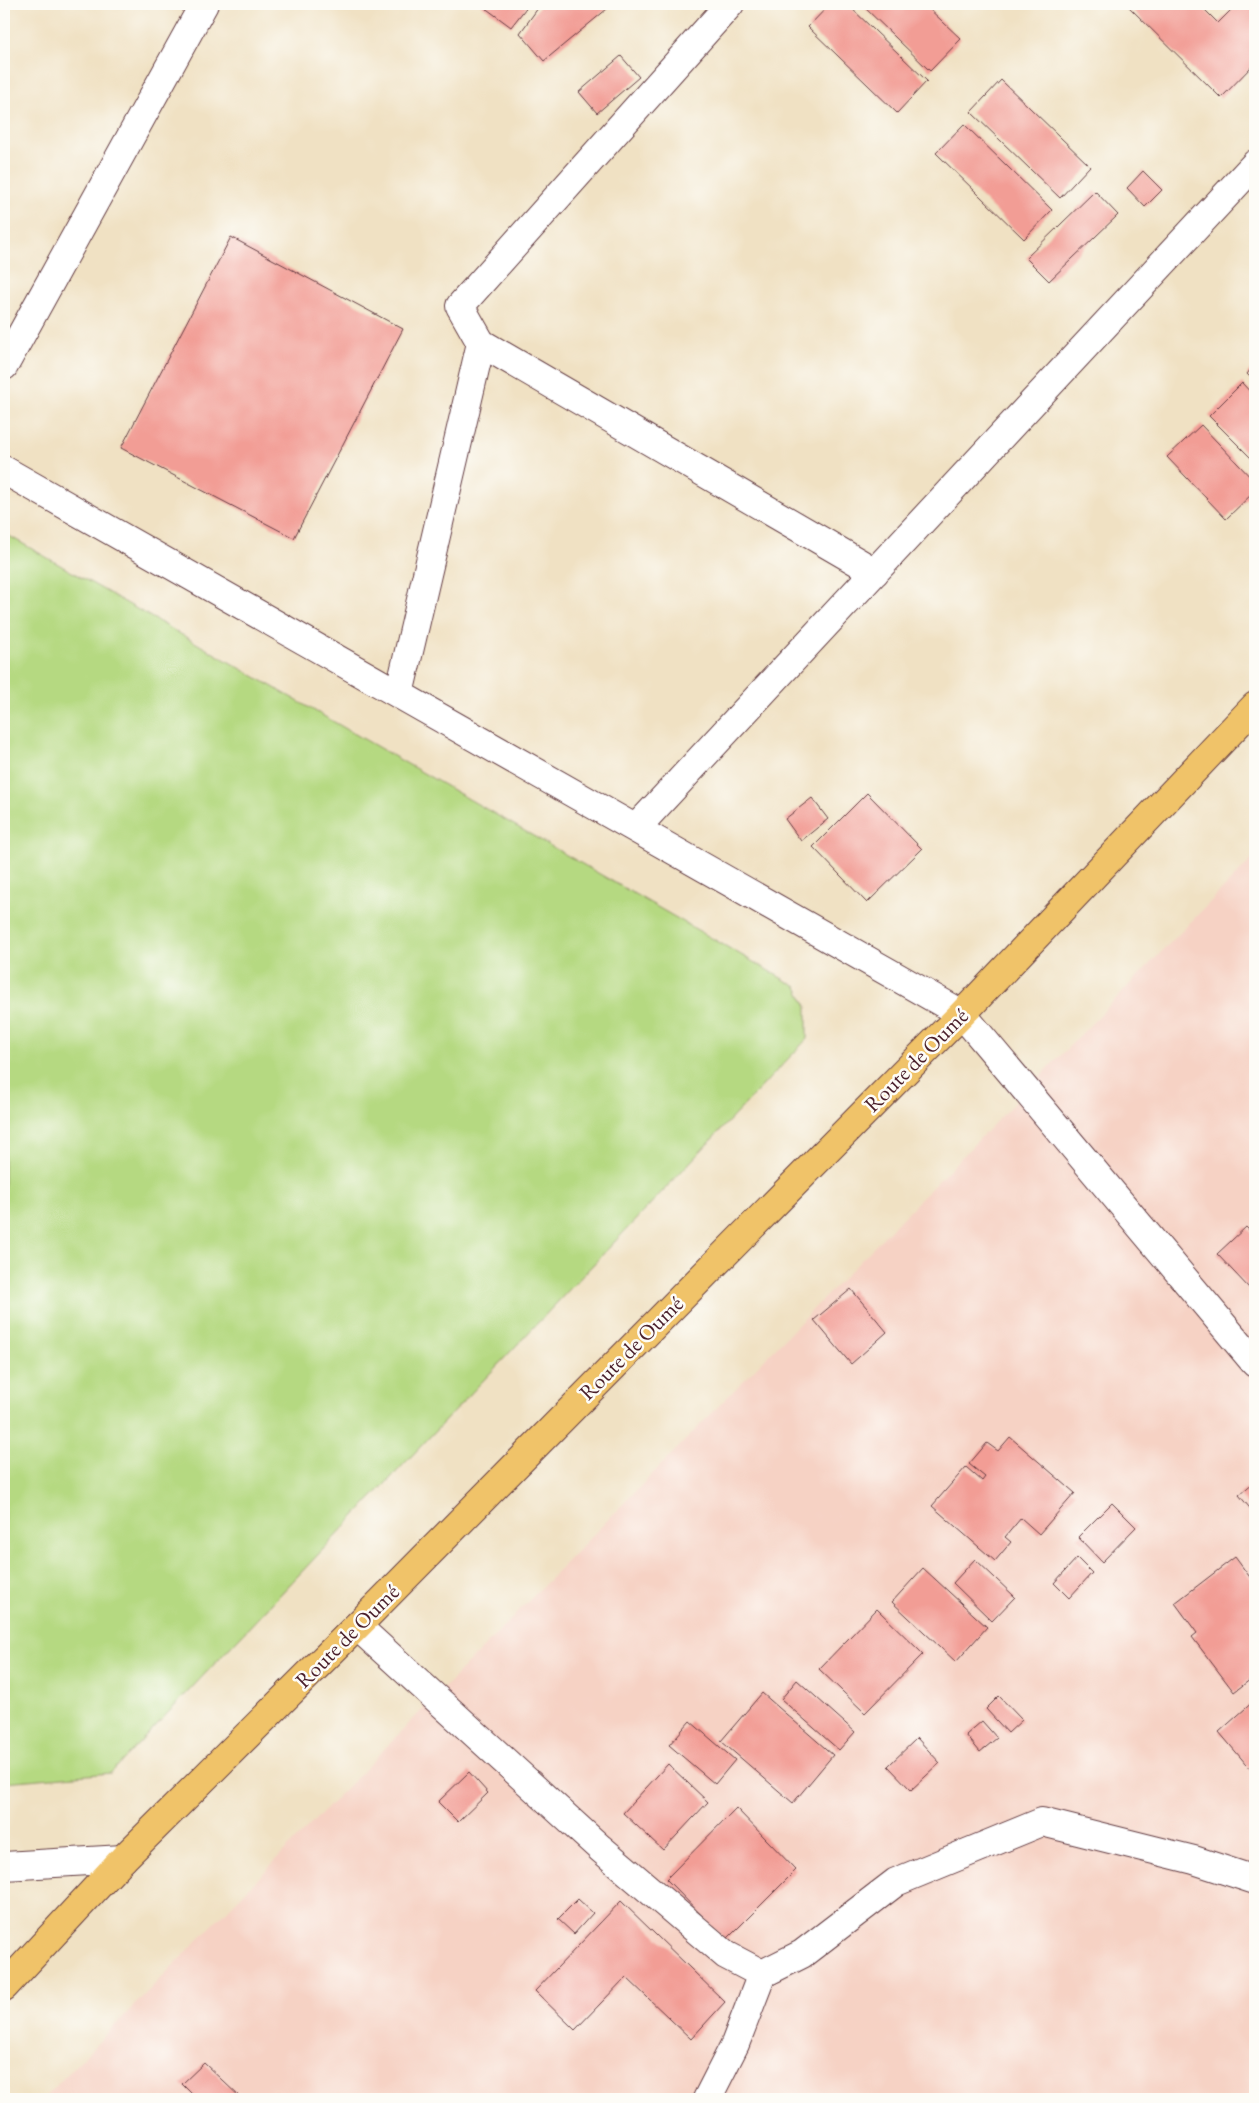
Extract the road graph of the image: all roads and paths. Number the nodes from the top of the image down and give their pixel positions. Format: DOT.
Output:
graph roads {
  1 [pos="204,4"];
  2 [pos="730,4"];
  3 [pos="1255,164"];
  4 [pos="482,343"];
  5 [pos="4,366"];
  6 [pos="4,470"];
  7 [pos="875,572"];
  8 [pos="399,694"];
  9 [pos="1255,706"];
  10 [pos="636,828"];
  11 [pos="962,1014"];
  12 [pos="1255,1363"];
  13 [pos="357,1626"];
  14 [pos="123,1858"];
  15 [pos="4,1866"];
  16 [pos="1255,1880"];
  17 [pos="762,1974"];
  18 [pos="4,1987"];
  19 [pos="707,2099"];
  1 -- 5 [label="street"];
  2 -- 4 [label="street"];
  3 -- 7 [label="street"];
  4 -- 7 [label="street"];
  4 -- 8 [label="street"];
  6 -- 8 [label="street"];
  7 -- 10 [label="street"];
  8 -- 10 [label="street"];
  9 -- 11 [label="main road, Route de Oumé"];
  10 -- 11 [label="street"];
  11 -- 12 [label="street"];
  11 -- 13 [label="main road, Route de Oumé"];
  13 -- 14 [label="main road, Route de Oumé"];
  13 -- 17 [label="street"];
  14 -- 15 [label="street"];
  14 -- 18 [label="main road, Route de Oumé"];
  16 -- 17 [label="street"];
  17 -- 19 [label="street"];
}
